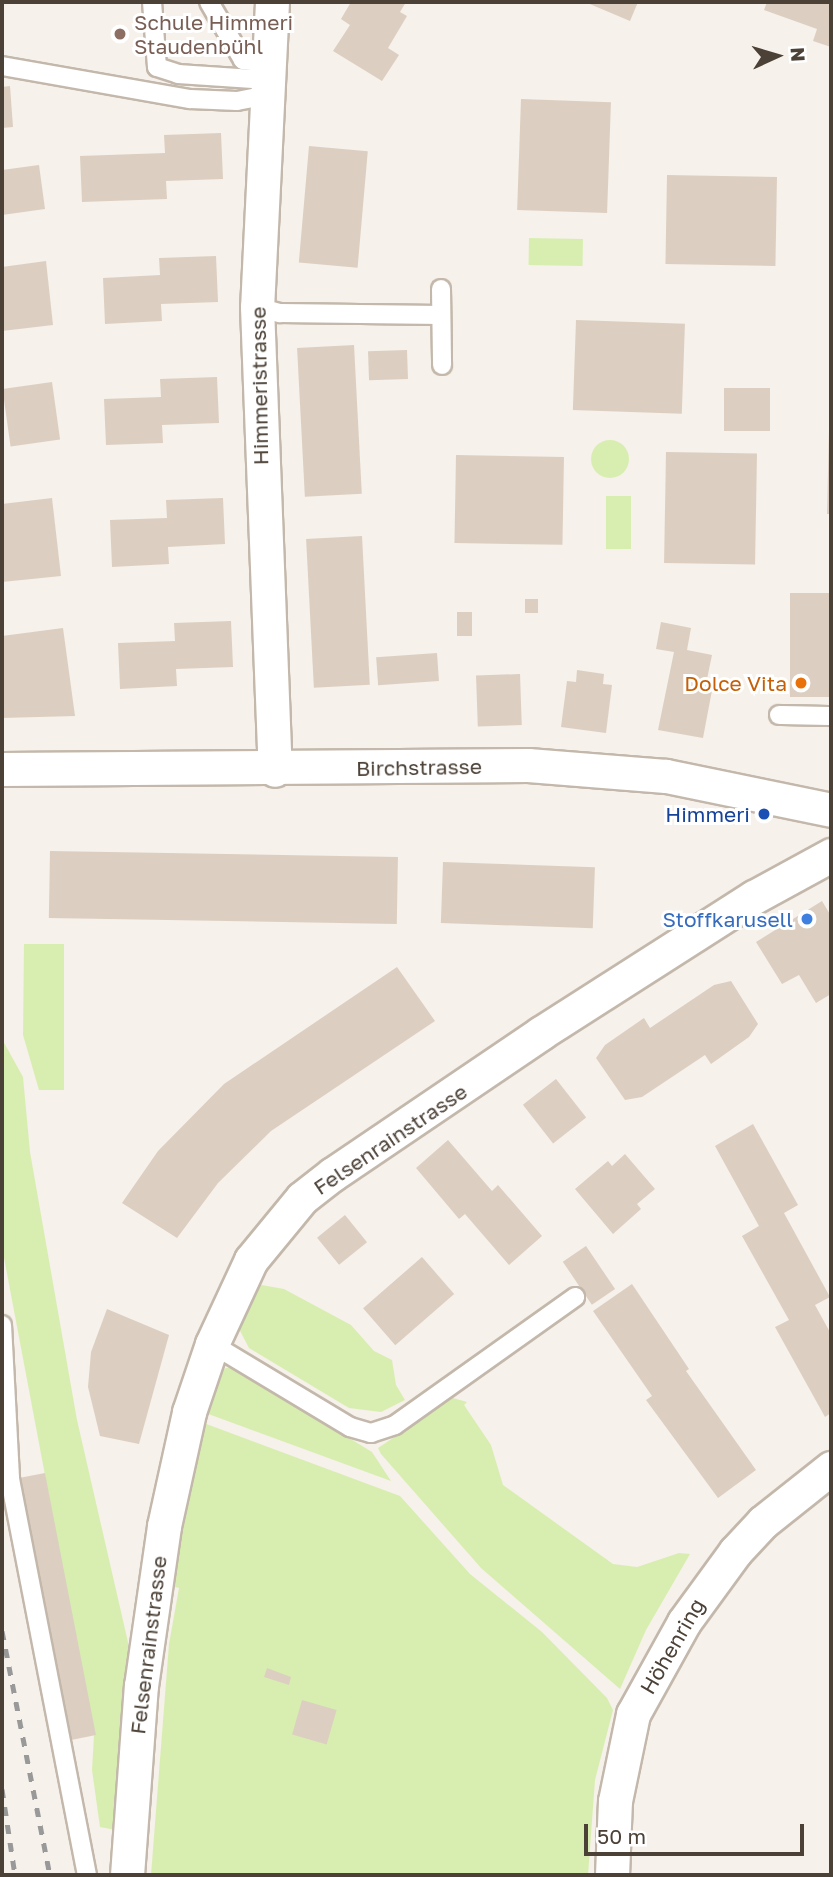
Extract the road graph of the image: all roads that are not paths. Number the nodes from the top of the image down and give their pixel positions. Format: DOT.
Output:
graph roads {
  1 [pos="152,2"];
  2 [pos="209,2"];
  3 [pos="272,2"];
  4 [pos="2,66"];
  5 [pos="268,79"];
  6 [pos="441,289"];
  7 [pos="257,307"];
  8 [pos="441,315"];
  9 [pos="442,365"];
  10 [pos="779,715"];
  11 [pos="831,716"];
  12 [pos="2,769"];
  13 [pos="275,770"];
  14 [pos="831,810"];
  15 [pos="831,855"];
  16 [pos="575,1297"];
  17 [pos="2,1325"];
  18 [pos="212,1344"];
  19 [pos="831,1468"];
  20 [pos="88,1875"];
  21 [pos="127,1875"];
  22 [pos="612,1875"];
  1 -- 5 [label="lane"];
  2 -- 5 [label="lane"];
  3 -- 5 [label="street, Himmeristrasse"];
  4 -- 5 [label="lane"];
  5 -- 7 [label="street, Himmeristrasse"];
  6 -- 8 [label="lane"];
  7 -- 8 [label="lane"];
  7 -- 13 [label="street, Himmeristrasse"];
  8 -- 9 [label="lane"];
  10 -- 11 [label="lane"];
  12 -- 13 [label="street, Birchstrasse"];
  13 -- 14 [label="street, Birchstrasse"];
  15 -- 18 [label="street, Felsenrainstrasse"];
  16 -- 18 [label="lane"];
  17 -- 20 [label="lane"];
  18 -- 21 [label="street, Felsenrainstrasse"];
  19 -- 22 [label="street, Höhenring"];
}
